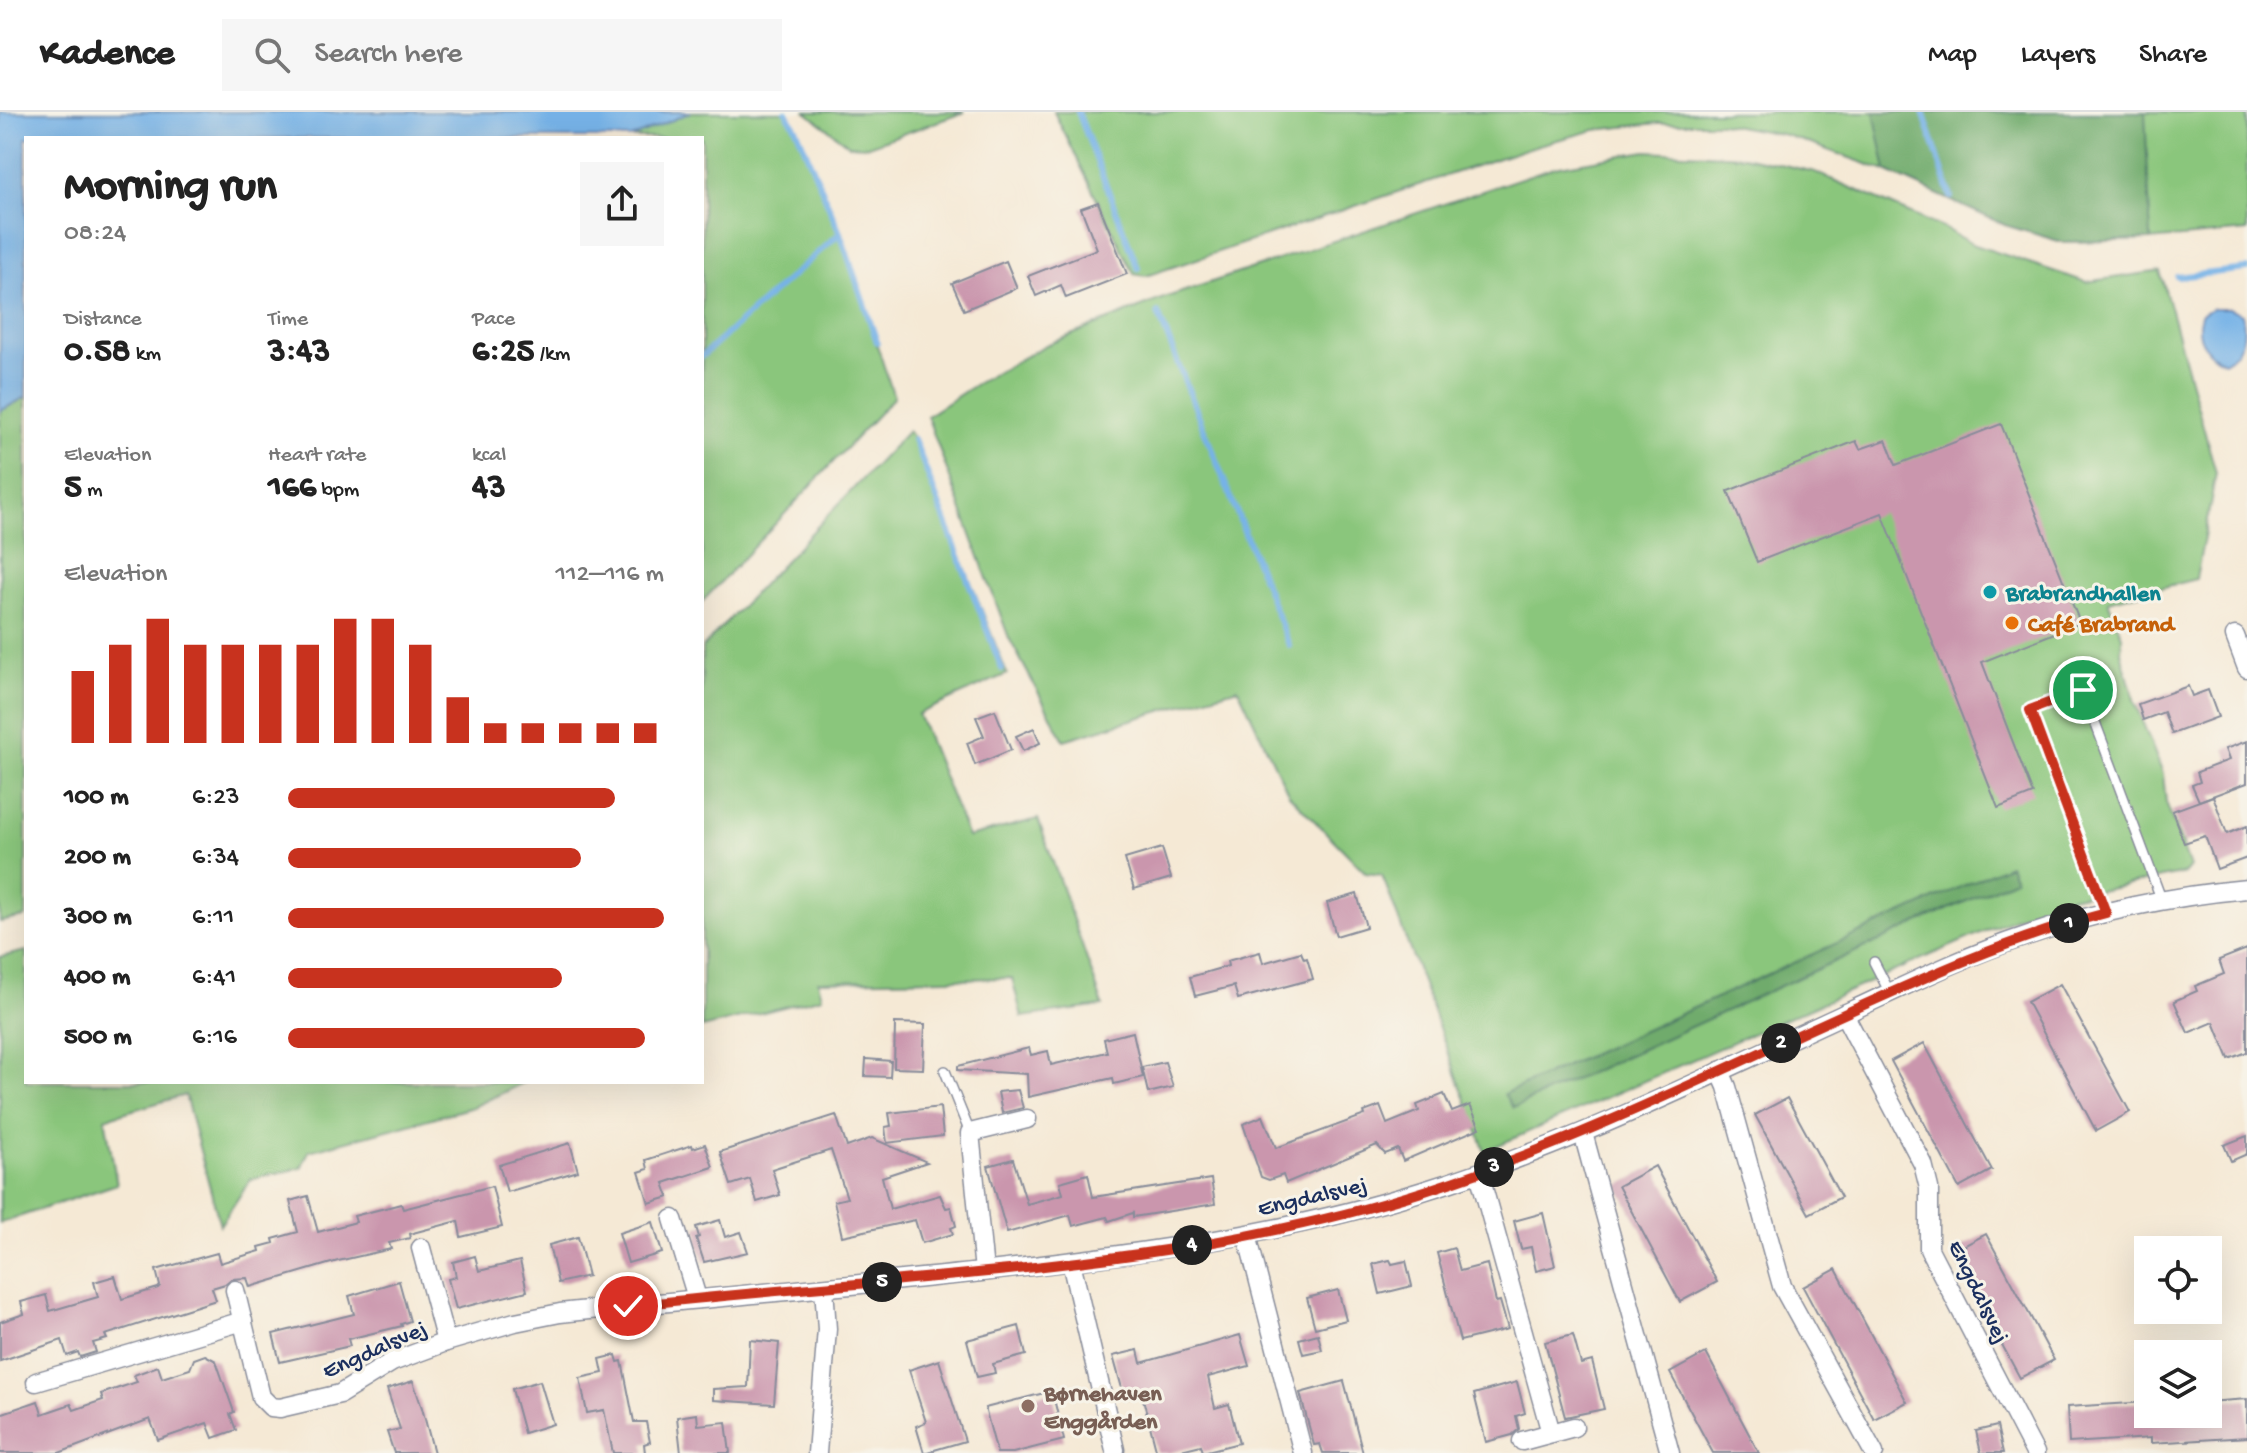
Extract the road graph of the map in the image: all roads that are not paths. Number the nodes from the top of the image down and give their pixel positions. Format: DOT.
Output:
graph roads {
  1 [pos="2235,636"];
  2 [pos="2247,668"];
  3 [pos="2247,889"];
  4 [pos="2162,901"];
  5 [pos="2106,913"];
  6 [pos="1874,962"];
  7 [pos="1890,993"];
  8 [pos="1844,1014"];
  9 [pos="945,1071"];
  10 [pos="1720,1071"];
  11 [pos="1027,1119"];
  12 [pos="970,1133"];
  13 [pos="1583,1133"];
  14 [pos="1479,1173"];
  15 [pos="673,1219"];
  16 [pos="1247,1235"];
  17 [pos="421,1248"];
  18 [pos="1071,1262"];
  19 [pos="984,1271"];
  20 [pos="824,1288"];
  21 [pos="235,1290"];
  22 [pos="697,1298"];
  23 [pos="243,1321"];
  24 [pos="446,1342"];
  25 [pos="36,1382"];
  26 [pos="1574,1427"];
  27 [pos="1551,1433"];
  28 [pos="1522,1441"];
  29 [pos="1115,1450"];
  30 [pos="817,1453"];
  31 [pos="1303,1453"];
  32 [pos="1670,1453"];
  33 [pos="1874,1453"];
  34 [pos="2035,1453"];
  1 -- 2 [label="street"];
  3 -- 4 [label="street, Engdalsvej"];
  4 -- 5 [label="street, Engdalsvej"];
  4 -- 5 [label="lane"];
  5 -- 7 [label="street, Engdalsvej"];
  6 -- 7 [label="lane"];
  7 -- 8 [label="street, Engdalsvej"];
  8 -- 10 [label="street, Engdalsvej"];
  8 -- 34 [label="street, Engdalsvej"];
  9 -- 12 [label="lane"];
  10 -- 13 [label="street, Engdalsvej"];
  10 -- 33 [label="street"];
  11 -- 12 [label="street"];
  12 -- 19 [label="street"];
  13 -- 14 [label="street, Engdalsvej"];
  13 -- 32 [label="street"];
  14 -- 16 [label="street, Engdalsvej"];
  14 -- 27 [label="street"];
  15 -- 22 [label="street"];
  16 -- 18 [label="street, Engdalsvej"];
  16 -- 31 [label="street, Engdalsvej"];
  17 -- 24 [label="street, Engdalsvej"];
  18 -- 19 [label="street, Engdalsvej"];
  18 -- 29 [label="street"];
  19 -- 20 [label="street, Engdalsvej"];
  20 -- 22 [label="street, Engdalsvej"];
  20 -- 30 [label="street"];
  21 -- 23 [label="street, Engdalsvej"];
  22 -- 24 [label="street, Engdalsvej"];
  23 -- 24 [label="street, Engdalsvej"];
  23 -- 25 [label="street"];
  26 -- 27 [label="street"];
  27 -- 28 [label="street"];
}
